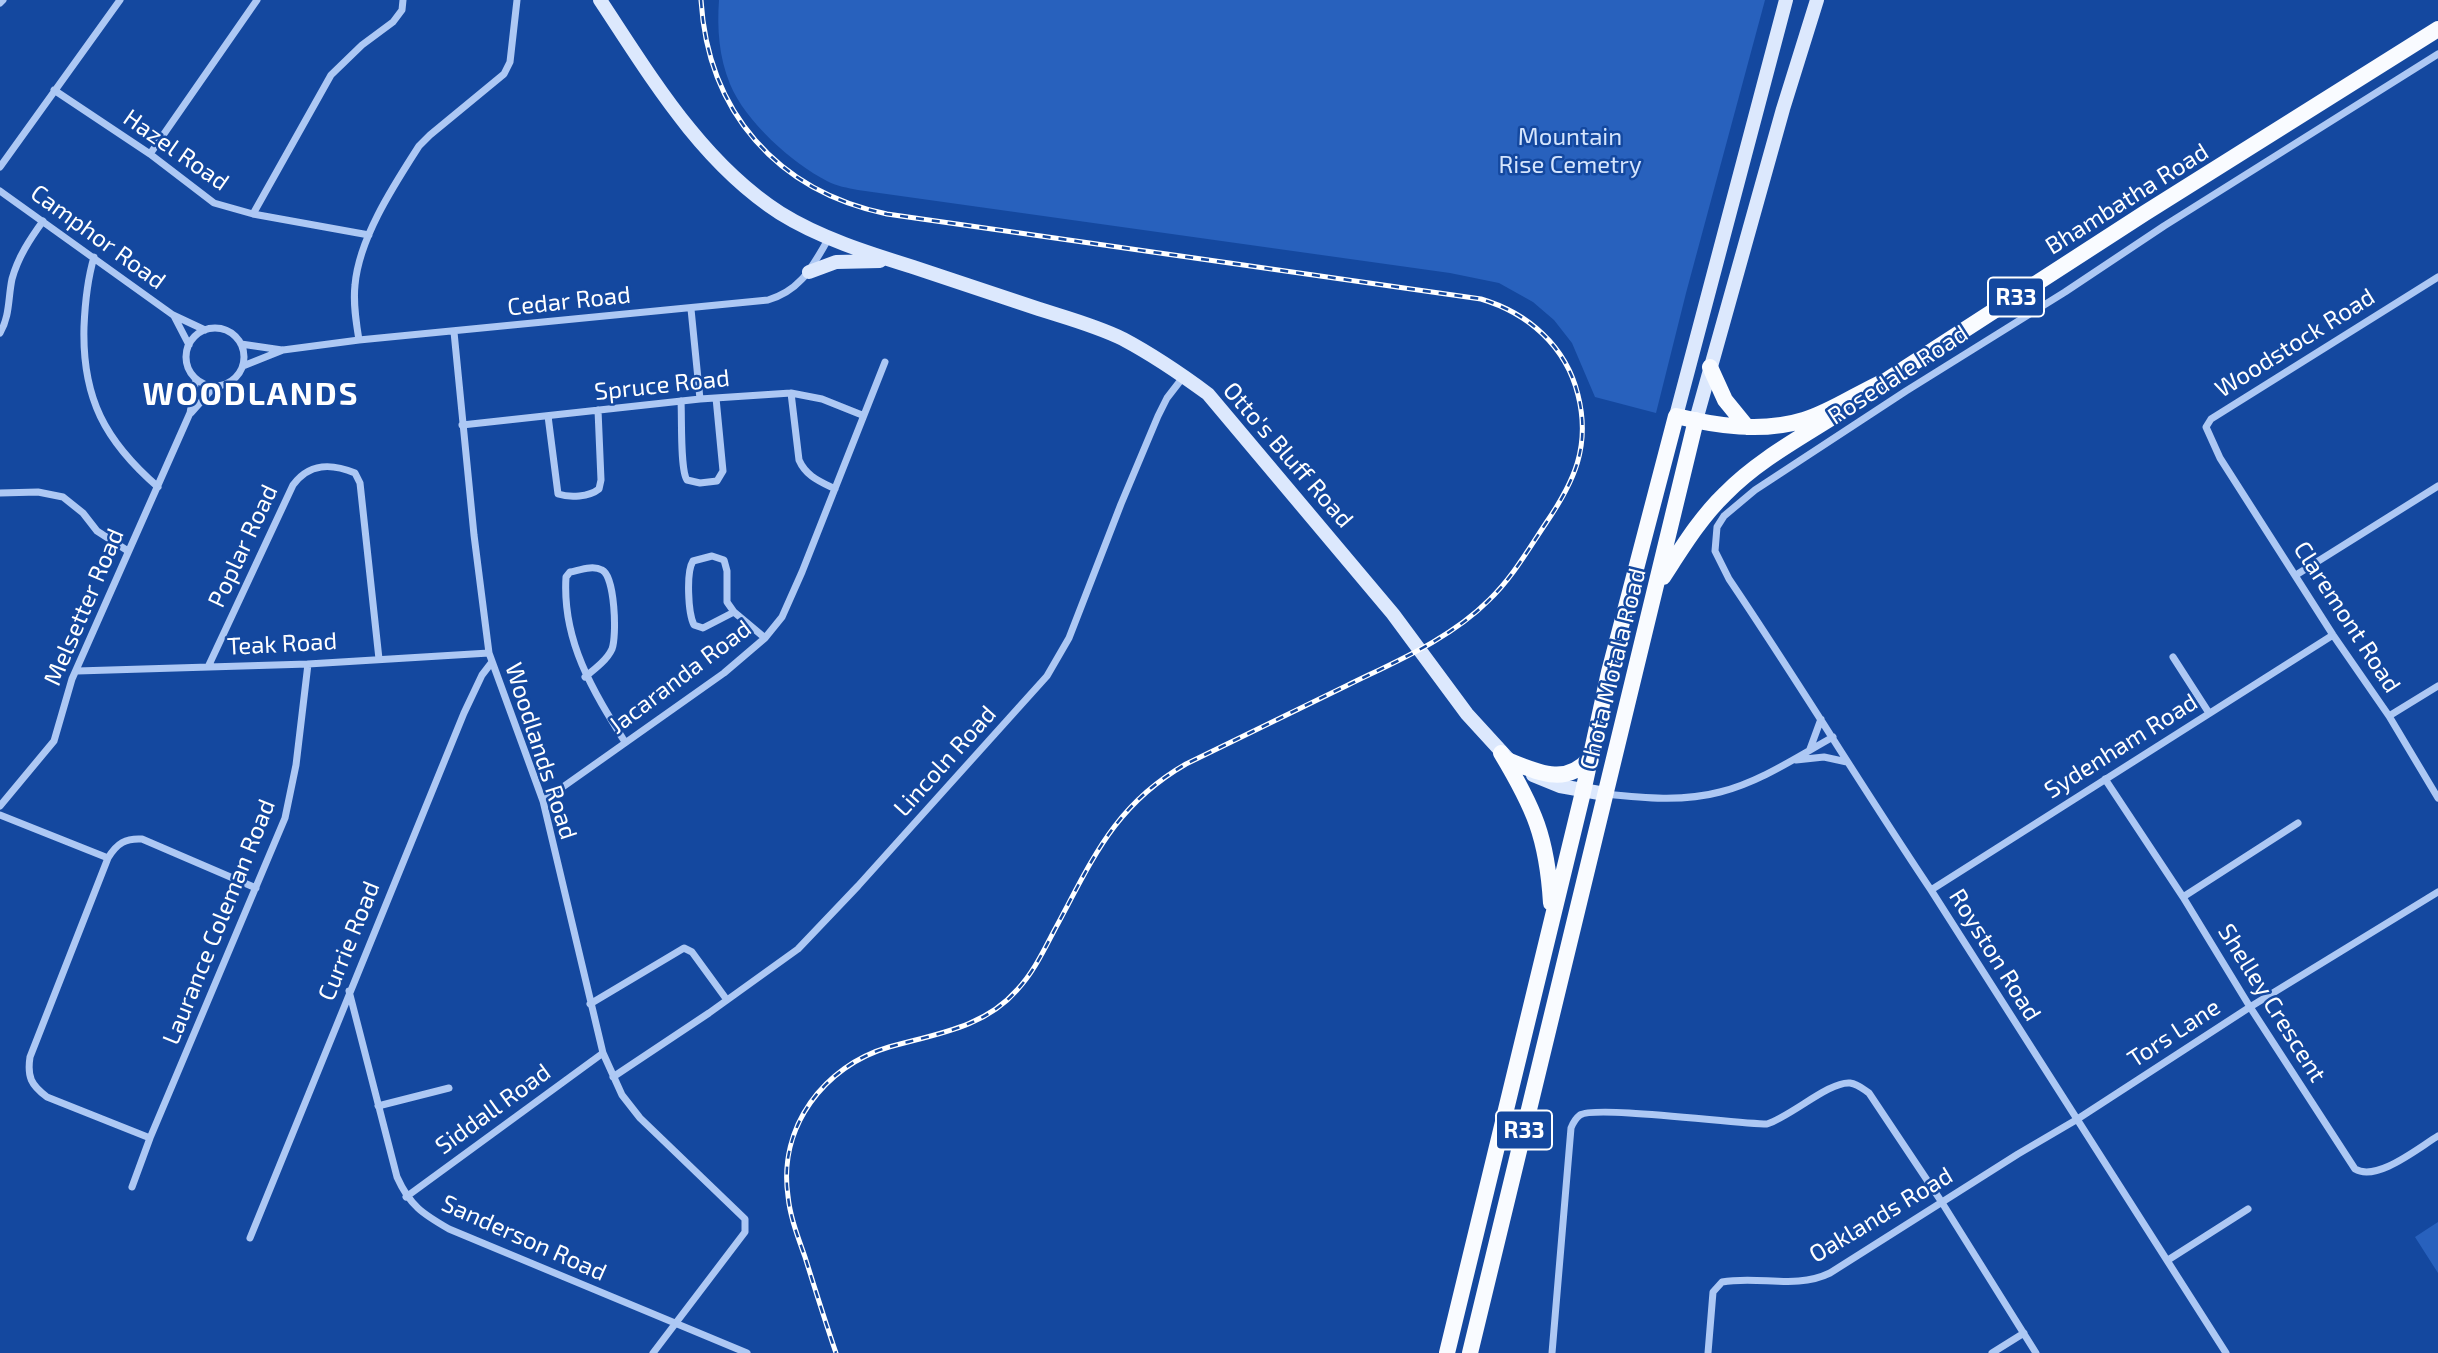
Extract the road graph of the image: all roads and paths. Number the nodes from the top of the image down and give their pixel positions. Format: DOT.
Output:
graph roads {
  1 [pos="120,0"];
  2 [pos="257,0"];
  3 [pos="403,0"];
  4 [pos="517,0"];
  5 [pos="600,0"];
  6 [pos="1786,0"];
  7 [pos="1817,0"];
  8 [pos="2438,29"];
  9 [pos="2438,54"];
  10 [pos="54,90"];
  11 [pos="150,154"];
  12 [pos="0,167"];
  13 [pos="0,191"];
  14 [pos="253,214"];
  15 [pos="43,221"];
  16 [pos="369,235"];
  17 [pos="829,237"];
  18 [pos="94,257"];
  19 [pos="895,261"];
  20 [pos="809,272"];
  21 [pos="2438,277"];
  22 [pos="691,309"];
  23 [pos="173,315"];
  24 [pos="205,330"];
  25 [pos="454,332"];
  26 [pos="0,333"];
  27 [pos="359,340"];
  28 [pos="241,344"];
  29 [pos="189,345"];
  30 [pos="283,350"];
  31 [pos="885,362"];
  32 [pos="243,366"];
  33 [pos="1710,367"];
  34 [pos="1184,376"];
  35 [pos="196,379"];
  36 [pos="1887,380"];
  37 [pos="215,386"];
  38 [pos="791,393"];
  39 [pos="716,398"];
  40 [pos="700,399"];
  41 [pos="681,401"];
  42 [pos="598,410"];
  43 [pos="190,413"];
  44 [pos="548,415"];
  45 [pos="862,415"];
  46 [pos="1675,416"];
  47 [pos="1696,421"];
  48 [pos="462,425"];
  49 [pos="1747,427"];
  50 [pos="2220,458"];
  51 [pos="2438,486"];
  52 [pos="158,488"];
  53 [pos="835,489"];
  54 [pos="0,493"];
  55 [pos="128,551"];
  56 [pos="2296,575"];
  57 [pos="1729,579"];
  58 [pos="1657,585"];
  59 [pos="734,612"];
  60 [pos="2333,635"];
  61 [pos="765,638"];
  62 [pos="489,653"];
  63 [pos="2173,657"];
  64 [pos="379,659"];
  65 [pos="492,662"];
  66 [pos="308,664"];
  67 [pos="208,667"];
  68 [pos="77,671"];
  69 [pos="585,677"];
  70 [pos="2438,686"];
  71 [pos="2208,713"];
  72 [pos="2389,716"];
  73 [pos="1821,719"];
  74 [pos="1833,737"];
  75 [pos="625,742"];
  76 [pos="1810,750"];
  77 [pos="1504,756"];
  78 [pos="1589,760"];
  79 [pos="1791,760"];
  80 [pos="1847,762"];
  81 [pos="2105,779"];
  82 [pos="1583,792"];
  83 [pos="1605,794"];
  84 [pos="2438,798"];
  85 [pos="543,801"];
  86 [pos="0,806"];
  87 [pos="0,815"];
  88 [pos="2298,823"];
  89 [pos="108,858"];
  90 [pos="256,888"];
  91 [pos="1931,890"];
  92 [pos="2438,892"];
  93 [pos="2183,897"];
  94 [pos="1552,923"];
  95 [pos="349,991"];
  96 [pos="727,1000"];
  97 [pos="590,1004"];
  98 [pos="2249,1007"];
  99 [pos="603,1053"];
  100 [pos="613,1077"];
  101 [pos="449,1088"];
  102 [pos="378,1106"];
  103 [pos="2076,1120"];
  104 [pos="2438,1136"];
  105 [pos="150,1138"];
  106 [pos="132,1187"];
  107 [pos="406,1197"];
  108 [pos="1941,1201"];
  109 [pos="2248,1209"];
  110 [pos="250,1238"];
  111 [pos="2168,1260"];
  112 [pos="675,1323"];
  113 [pos="2024,1333"];
  114 [pos="653,1353"];
  115 [pos="747,1353"];
  116 [pos="1447,1353"];
  117 [pos="1470,1353"];
  118 [pos="1552,1353"];
  119 [pos="1708,1353"];
  120 [pos="1992,1353"];
  121 [pos="2036,1353"];
  122 [pos="2226,1353"];
  1 -- 10 [label="street"];
  2 -- 11 [label="street"];
  3 -- 14 [label="street"];
  4 -- 16 [label="street"];
  5 -- 17 [label="main road, Otto's Bluff Road"];
  6 -- 46 [label="main road, Chota Motala Road"];
  7 -- 33 [label="main road, Chota Motala Road"];
  8 -- 36 [label="main road, Bhambatha Road / R33"];
  9 -- 57 [label="street, Rosedale Road"];
  10 -- 11 [label="street, Hazel Road"];
  10 -- 12 [label="street"];
  11 -- 14 [label="street, Hazel Road"];
  13 -- 15 [label="street, Camphor Road"];
  14 -- 16 [label="street, Hazel Road"];
  15 -- 18 [label="street, Camphor Road"];
  15 -- 26 [label="street"];
  16 -- 27 [label="street"];
  17 -- 19 [label="main road, Otto's Bluff Road"];
  17 -- 20 [label="street, Cedar Road"];
  18 -- 23 [label="street, Camphor Road"];
  18 -- 52 [label="street"];
  19 -- 20 [label="main road"];
  19 -- 34 [label="main road, Otto's Bluff Road"];
  20 -- 22 [label="street, Cedar Road"];
  21 -- 50 [label="street, Woodstock Road"];
  22 -- 25 [label="street, Cedar Road"];
  22 -- 40 [label="street"];
  23 -- 24 [label="street, Camphor Road"];
  23 -- 29 [label="street, Camphor Road"];
  24 -- 28 [label="street"];
  24 -- 29 [label="street"];
  25 -- 27 [label="street, Cedar Road"];
  25 -- 48 [label="street, Woodlands Road"];
  27 -- 30 [label="street, Cedar Road"];
  28 -- 30 [label="street, Cedar Road"];
  28 -- 32 [label="street"];
  29 -- 35 [label="street"];
  30 -- 32 [label="street, Cedar Road"];
  31 -- 45 [label="street, Jacaranda Road"];
  32 -- 37 [label="street"];
  33 -- 47 [label="main road, Chota Motala Road"];
  33 -- 49 [label="main road"];
  34 -- 77 [label="main road, Otto's Bluff Road"];
  34 -- 96 [label="street, Lincoln Road"];
  35 -- 37 [label="street"];
  35 -- 43 [label="street, Melsetter Road"];
  36 -- 49 [label="main road, Bhambatha Road / R33"];
  36 -- 58 [label="main road"];
  37 -- 43 [label="street, Melsetter Road"];
  38 -- 39 [label="street, Spruce Road"];
  38 -- 45 [label="street, Spruce Road"];
  38 -- 53 [label="street"];
  39 -- 40 [label="street, Spruce Road"];
  39 -- 41 [label="street"];
  40 -- 41 [label="street, Spruce Road"];
  41 -- 42 [label="street, Spruce Road"];
  42 -- 44 [label="street, Spruce Road"];
  42 -- 44 [label="street"];
  43 -- 52 [label="street, Melsetter Road"];
  44 -- 48 [label="street, Spruce Road"];
  45 -- 53 [label="street, Jacaranda Road"];
  46 -- 47 [label="main road, Bhambatha Road / R33"];
  46 -- 78 [label="main road, Chota Motala Road / R33"];
  47 -- 49 [label="main road, Bhambatha Road / R33"];
  47 -- 58 [label="main road, Chota Motala Road / R33"];
  48 -- 62 [label="street, Woodlands Road"];
  50 -- 56 [label="street, Claremont Road"];
  51 -- 56 [label="street"];
  52 -- 55 [label="street, Melsetter Road"];
  53 -- 61 [label="street, Jacaranda Road"];
  54 -- 55 [label="street"];
  55 -- 68 [label="street, Melsetter Road"];
  56 -- 60 [label="street, Claremont Road"];
  57 -- 73 [label="street, Royston Road"];
  58 -- 83 [label="main road, Chota Motala Road / R33"];
  59 -- 59 [label="street"];
  59 -- 61 [label="street"];
  60 -- 71 [label="street, Sydenham Road"];
  60 -- 72 [label="street, Claremont Road"];
  61 -- 75 [label="street, Jacaranda Road"];
  62 -- 64 [label="street, Teak Road"];
  62 -- 65 [label="street, Woodlands Road"];
  63 -- 71 [label="street"];
  64 -- 66 [label="street, Teak Road"];
  64 -- 67 [label="street, Poplar Road"];
  65 -- 85 [label="street, Woodlands Road"];
  65 -- 95 [label="street, Currie Road"];
  66 -- 67 [label="street, Teak Road"];
  66 -- 90 [label="street, Laurance Coleman Road"];
  67 -- 68 [label="street, Teak Road"];
  68 -- 86 [label="street, Melsetter Road"];
  69 -- 69 [label="street"];
  69 -- 75 [label="street"];
  70 -- 72 [label="street"];
  71 -- 81 [label="street, Sydenham Road"];
  72 -- 84 [label="street, Claremont Road"];
  73 -- 74 [label="street, Royston Road"];
  73 -- 76 [label="street"];
  74 -- 76 [label="street, Otto's Bluff Road"];
  74 -- 80 [label="street, Royston Road"];
  75 -- 85 [label="street, Jacaranda Road"];
  76 -- 79 [label="street, Otto's Bluff Road"];
  77 -- 78 [label="main road"];
  77 -- 82 [label="main road, Otto's Bluff Road"];
  77 -- 94 [label="main road"];
  78 -- 82 [label="main road, Chota Motala Road / R33"];
  79 -- 80 [label="street"];
  79 -- 83 [label="street, Otto's Bluff Road"];
  80 -- 91 [label="street, Royston Road"];
  81 -- 91 [label="street, Sydenham Road"];
  81 -- 93 [label="street, Shelley Crescent"];
  82 -- 83 [label="main road, Otto's Bluff Road"];
  82 -- 94 [label="main road, Chota Motala Road / R33"];
  83 -- 117 [label="main road, Chota Motala Road / R33"];
  85 -- 97 [label="street, Woodlands Road"];
  87 -- 89 [label="street"];
  88 -- 93 [label="street"];
  89 -- 90 [label="street"];
  89 -- 105 [label="street"];
  90 -- 105 [label="street, Laurance Coleman Road"];
  91 -- 103 [label="street, Royston Road"];
  92 -- 98 [label="street, Tors Lane"];
  93 -- 98 [label="street, Shelley Crescent"];
  94 -- 116 [label="main road, Chota Motala Road / R33"];
  95 -- 102 [label="street, Sanderson Road"];
  95 -- 110 [label="street, Currie Road"];
  96 -- 97 [label="street"];
  96 -- 100 [label="street, Lincoln Road"];
  97 -- 99 [label="street, Woodlands Road"];
  98 -- 103 [label="street, Tors Lane"];
  98 -- 104 [label="street, Shelley Crescent"];
  99 -- 100 [label="street, Woodlands Road"];
  99 -- 107 [label="street, Siddall Road"];
  100 -- 112 [label="street, Woodlands Road"];
  101 -- 102 [label="street"];
  102 -- 107 [label="street, Sanderson Road"];
  103 -- 108 [label="street, Oaklands Road"];
  103 -- 111 [label="street, Royston Road"];
  105 -- 106 [label="street, Laurance Coleman Road"];
  107 -- 112 [label="street, Sanderson Road"];
  108 -- 113 [label="street"];
  108 -- 118 [label="street"];
  108 -- 119 [label="street, Oaklands Road"];
  109 -- 111 [label="street"];
  111 -- 122 [label="street, Royston Road"];
  112 -- 114 [label="street"];
  112 -- 115 [label="street, Sanderson Road"];
  113 -- 120 [label="street"];
  113 -- 121 [label="street"];
}
